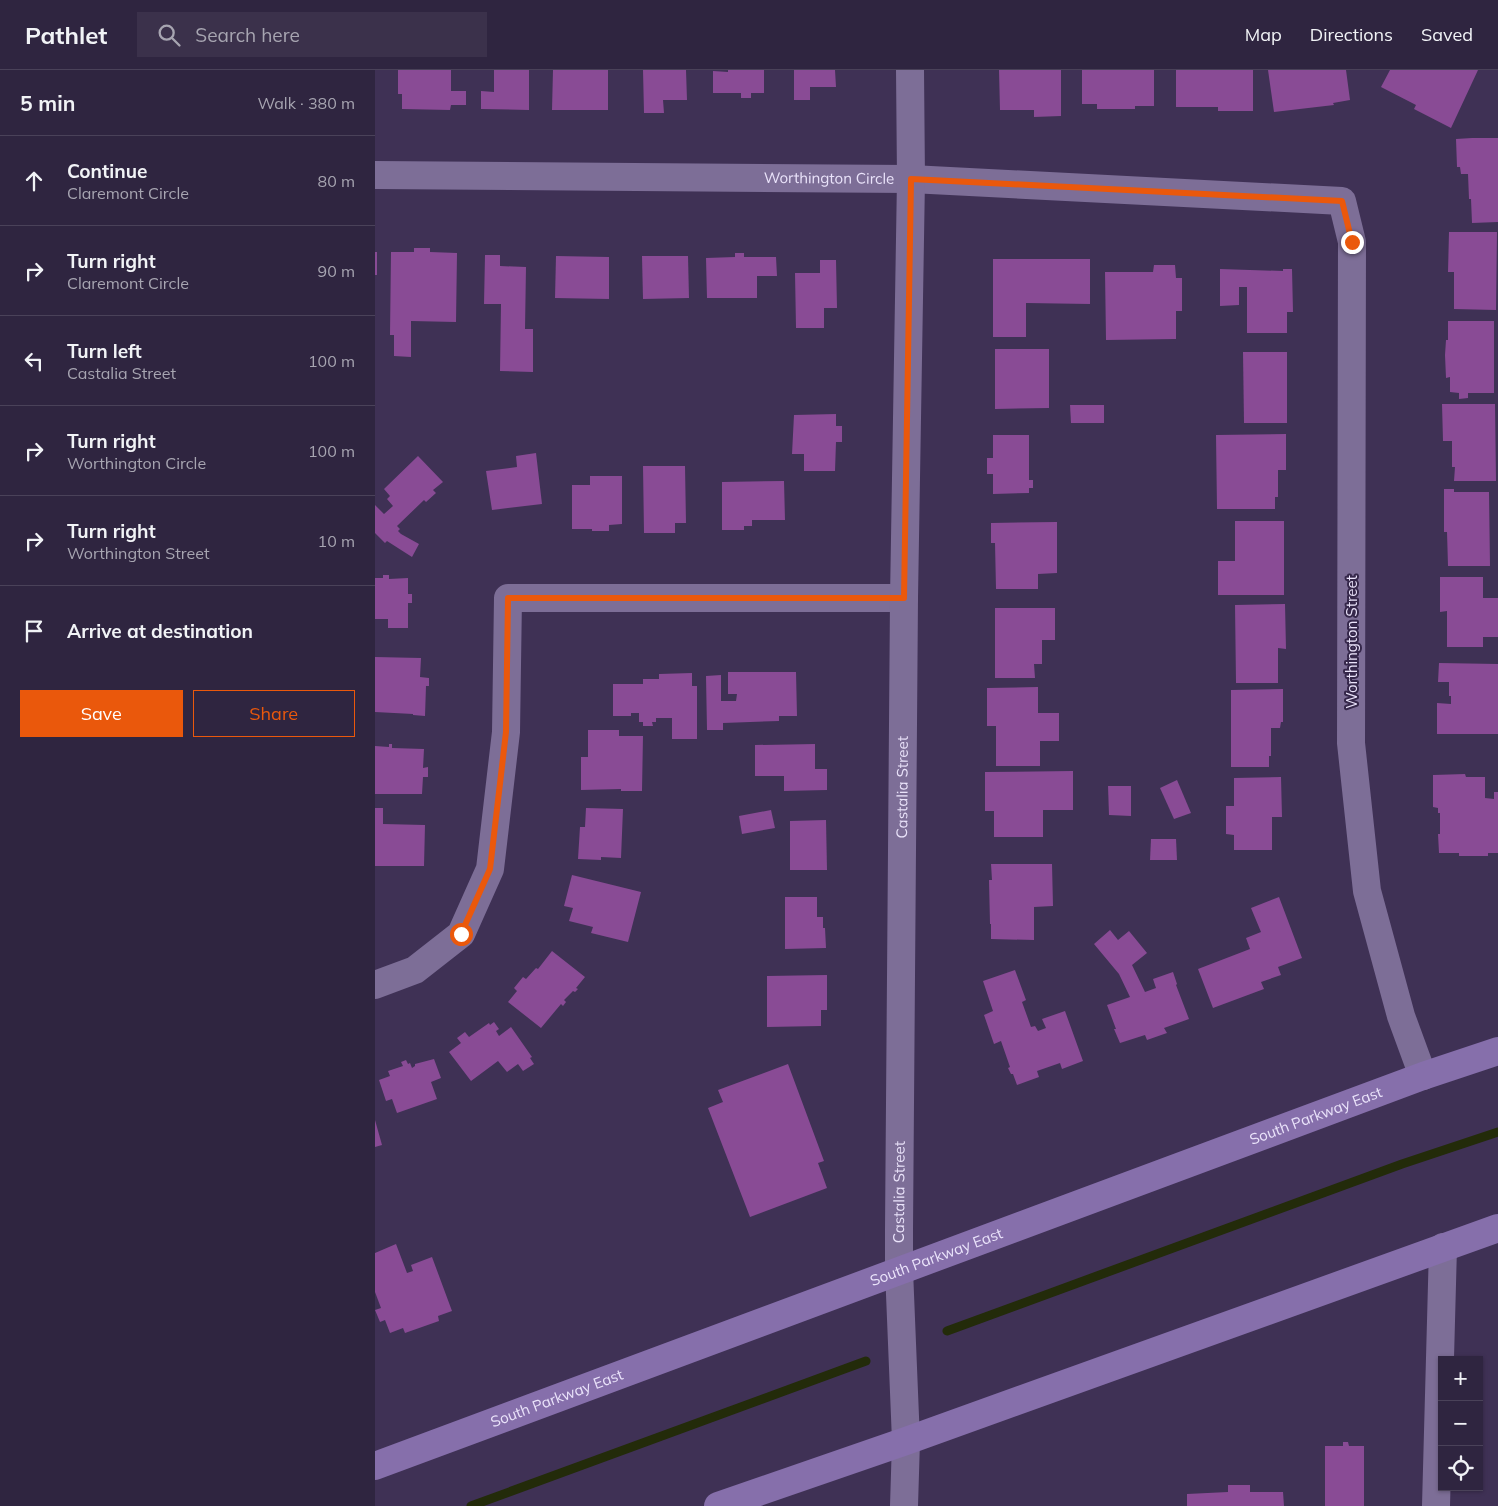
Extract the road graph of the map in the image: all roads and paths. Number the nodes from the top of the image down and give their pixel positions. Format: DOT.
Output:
graph roads {
  1 [pos="910,70"];
  2 [pos="375,175"];
  3 [pos="911,179"];
  4 [pos="1342,201"];
  5 [pos="904,598"];
  6 [pos="375,985"];
  7 [pos="1498,1051"];
  8 [pos="1423,1076"];
  9 [pos="1498,1228"];
  10 [pos="1443,1248"];
  11 [pos="899,1270"];
  12 [pos="906,1441"];
  13 [pos="375,1466"];
  14 [pos="718,1506"];
  15 [pos="904,1506"];
  16 [pos="1437,1506"];
  1 -- 3 [label="street, Castalia Street"];
  2 -- 3 [label="street, Worthington Circle"];
  3 -- 4 [label="street, Worthington Circle"];
  3 -- 5 [label="street, Castalia Street"];
  4 -- 8 [label="street, Worthington Street"];
  5 -- 6 [label="street"];
  5 -- 11 [label="street, Castalia Street"];
  7 -- 8 [label="main road, South Parkway East"];
  8 -- 11 [label="main road, South Parkway East"];
  9 -- 10 [label="main road"];
  10 -- 12 [label="main road"];
  10 -- 16 [label="street"];
  11 -- 12 [label="street, Castalia Street"];
  11 -- 13 [label="main road, South Parkway East"];
  12 -- 14 [label="main road"];
  12 -- 15 [label="street, Castalia Street"];
}
